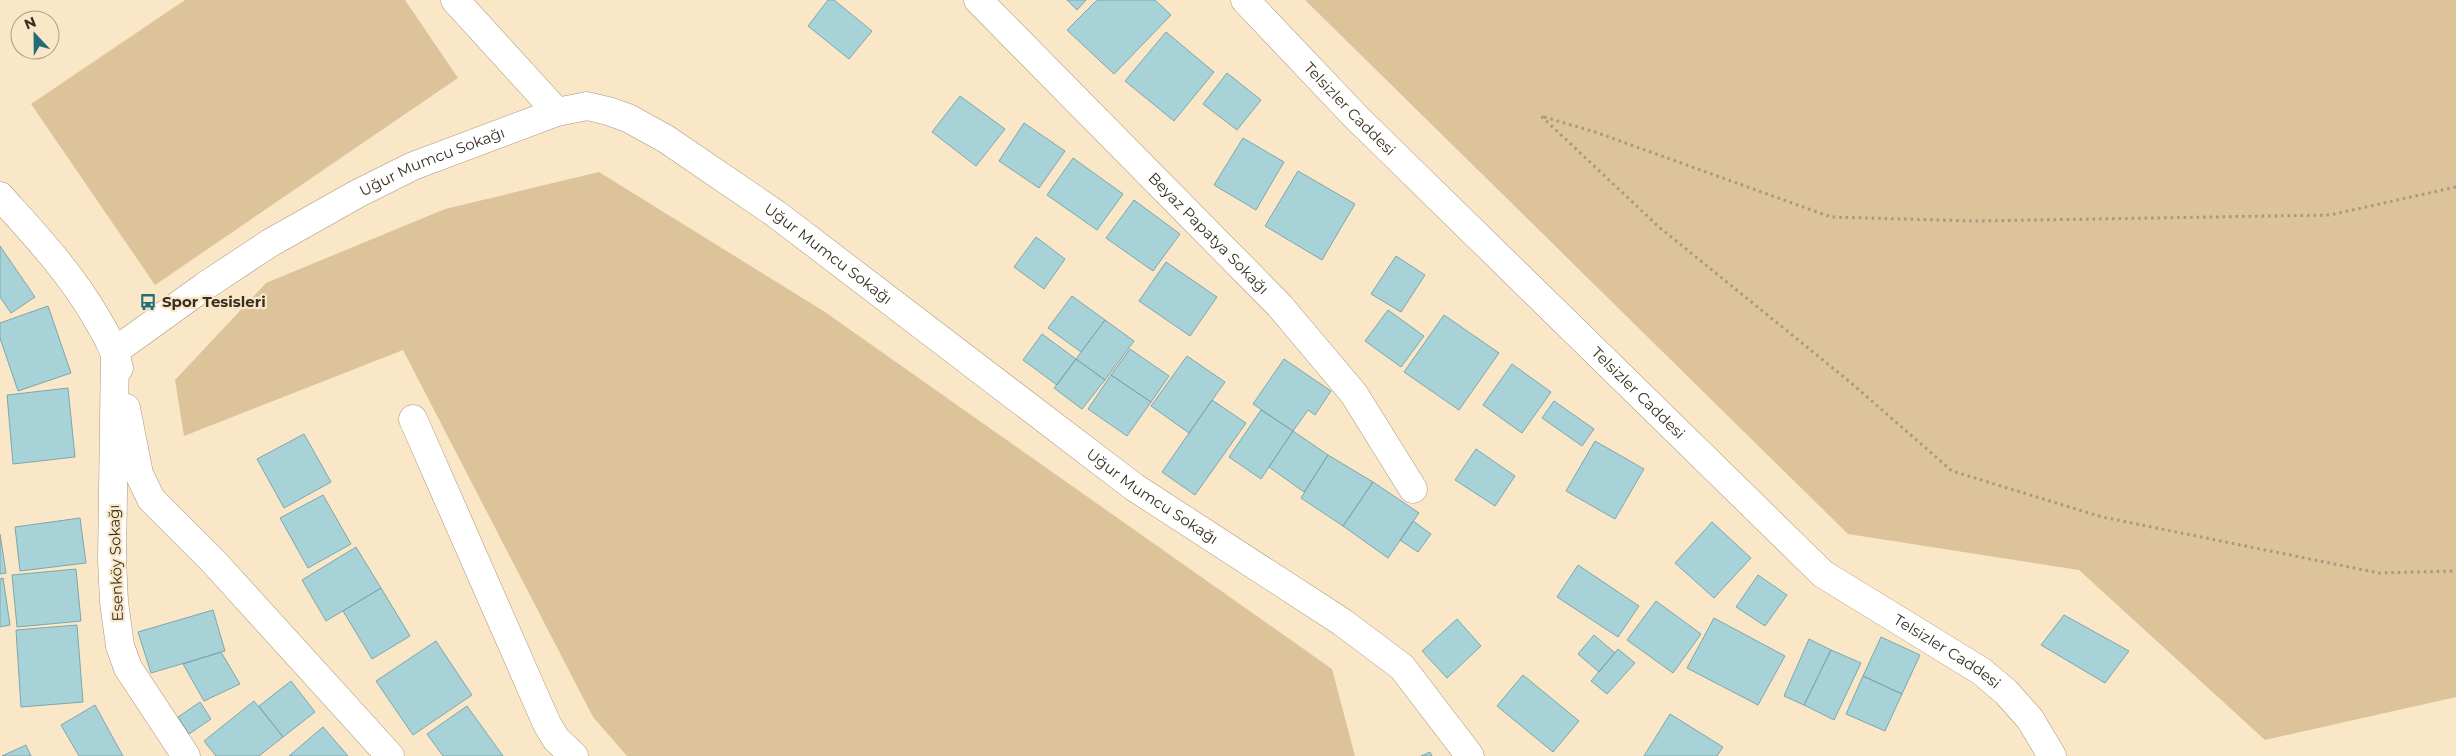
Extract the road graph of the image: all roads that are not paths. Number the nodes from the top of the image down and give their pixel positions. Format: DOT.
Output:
graph roads {
  1 [pos="455,0"];
  2 [pos="978,0"];
  3 [pos="1245,0"];
  4 [pos="557,112"];
  5 [pos="0,196"];
  6 [pos="115,352"];
  7 [pos="413,419"];
  8 [pos="1413,489"];
  9 [pos="186,756"];
  10 [pos="390,756"];
  11 [pos="574,756"];
  12 [pos="1470,756"];
  13 [pos="2052,756"];
  1 -- 4 [label="street"];
  2 -- 8 [label="street, Beyaz Papatya Sokağı"];
  3 -- 13 [label="street, Telsizler Caddesi"];
  4 -- 6 [label="street, Uğur Mumcu Sokağı"];
  4 -- 12 [label="street, Uğur Mumcu Sokağı"];
  5 -- 6 [label="street"];
  6 -- 9 [label="street, Esenköy Sokağı"];
  6 -- 10 [label="street"];
  7 -- 11 [label="street"];
}
